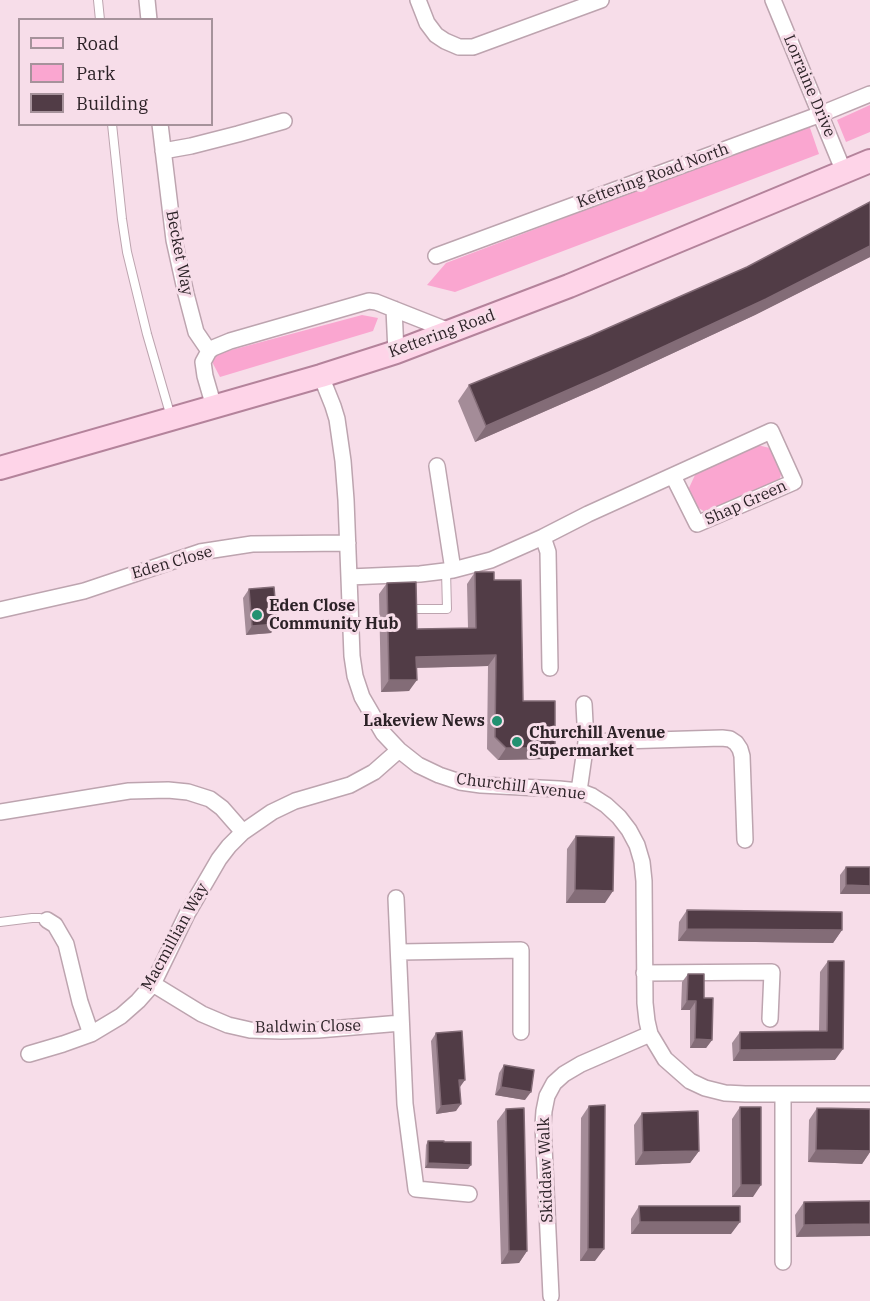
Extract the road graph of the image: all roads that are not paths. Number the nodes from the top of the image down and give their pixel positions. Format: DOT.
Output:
graph roads {
  1 [pos="98,0"];
  2 [pos="147,0"];
  3 [pos="418,0"];
  4 [pos="601,0"];
  5 [pos="772,0"];
  6 [pos="100,18"];
  7 [pos="149,18"];
  8 [pos="870,94"];
  9 [pos="821,114"];
  10 [pos="284,121"];
  11 [pos="112,126"];
  12 [pos="160,126"];
  13 [pos="163,151"];
  14 [pos="870,162"];
  15 [pos="844,172"];
  16 [pos="436,256"];
  17 [pos="394,309"];
  18 [pos="452,332"];
  19 [pos="209,351"];
  20 [pos="396,352"];
  21 [pos="321,376"];
  22 [pos="214,407"];
  23 [pos="172,418"];
  24 [pos="437,466"];
  25 [pos="0,468"];
  26 [pos="673,476"];
  27 [pos="543,537"];
  28 [pos="348,543"];
  29 [pos="449,570"];
  30 [pos="349,577"];
  31 [pos="416,609"];
  32 [pos="0,610"];
  33 [pos="550,668"];
  34 [pos="584,704"];
  35 [pos="586,742"];
  36 [pos="399,750"];
  37 [pos="579,791"];
  38 [pos="0,812"];
  39 [pos="243,832"];
  40 [pos="745,840"];
  41 [pos="396,898"];
  42 [pos="47,920"];
  43 [pos="0,922"];
  44 [pos="399,952"];
  45 [pos="644,974"];
  46 [pos="153,984"];
  47 [pos="770,1019"];
  48 [pos="401,1023"];
  49 [pos="521,1032"];
  50 [pos="91,1034"];
  51 [pos="650,1034"];
  52 [pos="29,1054"];
  53 [pos="870,1094"];
  54 [pos="783,1095"];
  55 [pos="469,1194"];
  56 [pos="783,1262"];
  57 [pos="551,1296"];
  1 -- 6 [label="lane"];
  2 -- 7 [label="street"];
  3 -- 4 [label="street"];
  5 -- 9 [label="street, Lorraine Drive"];
  8 -- 9 [label="street, Kettering Road North"];
  9 -- 15 [label="street, Lorraine Drive"];
  9 -- 16 [label="street, Kettering Road North"];
  10 -- 13 [label="street"];
  11 -- 23 [label="lane"];
  12 -- 13 [label="street, Becket Way"];
  13 -- 19 [label="street, Becket Way"];
  14 -- 15 [label="main road, Kettering Road"];
  15 -- 18 [label="main road, Kettering Road"];
  17 -- 18 [label="street"];
  17 -- 19 [label="street"];
  17 -- 20 [label="street"];
  18 -- 20 [label="main road, Kettering Road"];
  19 -- 22 [label="street"];
  20 -- 21 [label="main road, Kettering Road"];
  21 -- 22 [label="main road, Kettering Road"];
  21 -- 28 [label="street, Churchill Avenue"];
  22 -- 23 [label="main road, Kettering Road"];
  23 -- 25 [label="main road, Kettering Road"];
  24 -- 29 [label="street"];
  26 -- 26 [label="street, Shap Green"];
  26 -- 27 [label="street, Shap Green"];
  27 -- 29 [label="street, Shap Green"];
  27 -- 33 [label="street"];
  28 -- 30 [label="street, Churchill Avenue"];
  28 -- 32 [label="street, Eden Close"];
  29 -- 30 [label="street, Shap Green"];
  29 -- 31 [label="lane"];
  30 -- 36 [label="street, Churchill Avenue"];
  34 -- 35 [label="street"];
  35 -- 37 [label="street"];
  35 -- 40 [label="street"];
  36 -- 37 [label="street, Churchill Avenue"];
  36 -- 39 [label="street, Macmillian Way"];
  37 -- 45 [label="street, Churchill Avenue"];
  38 -- 39 [label="street"];
  39 -- 46 [label="street, Macmillian Way"];
  41 -- 44 [label="street"];
  42 -- 43 [label="lane"];
  42 -- 50 [label="street"];
  44 -- 48 [label="street"];
  44 -- 49 [label="street"];
  45 -- 47 [label="street"];
  45 -- 51 [label="street, Churchill Avenue"];
  46 -- 48 [label="street, Baldwin Close"];
  46 -- 50 [label="street, Macmillian Way"];
  48 -- 55 [label="street"];
  50 -- 52 [label="street, Macmillian Way"];
  51 -- 54 [label="street, Churchill Avenue"];
  51 -- 57 [label="street, Skiddaw Walk"];
  53 -- 54 [label="street, Churchill Avenue"];
  54 -- 56 [label="street"];
}
